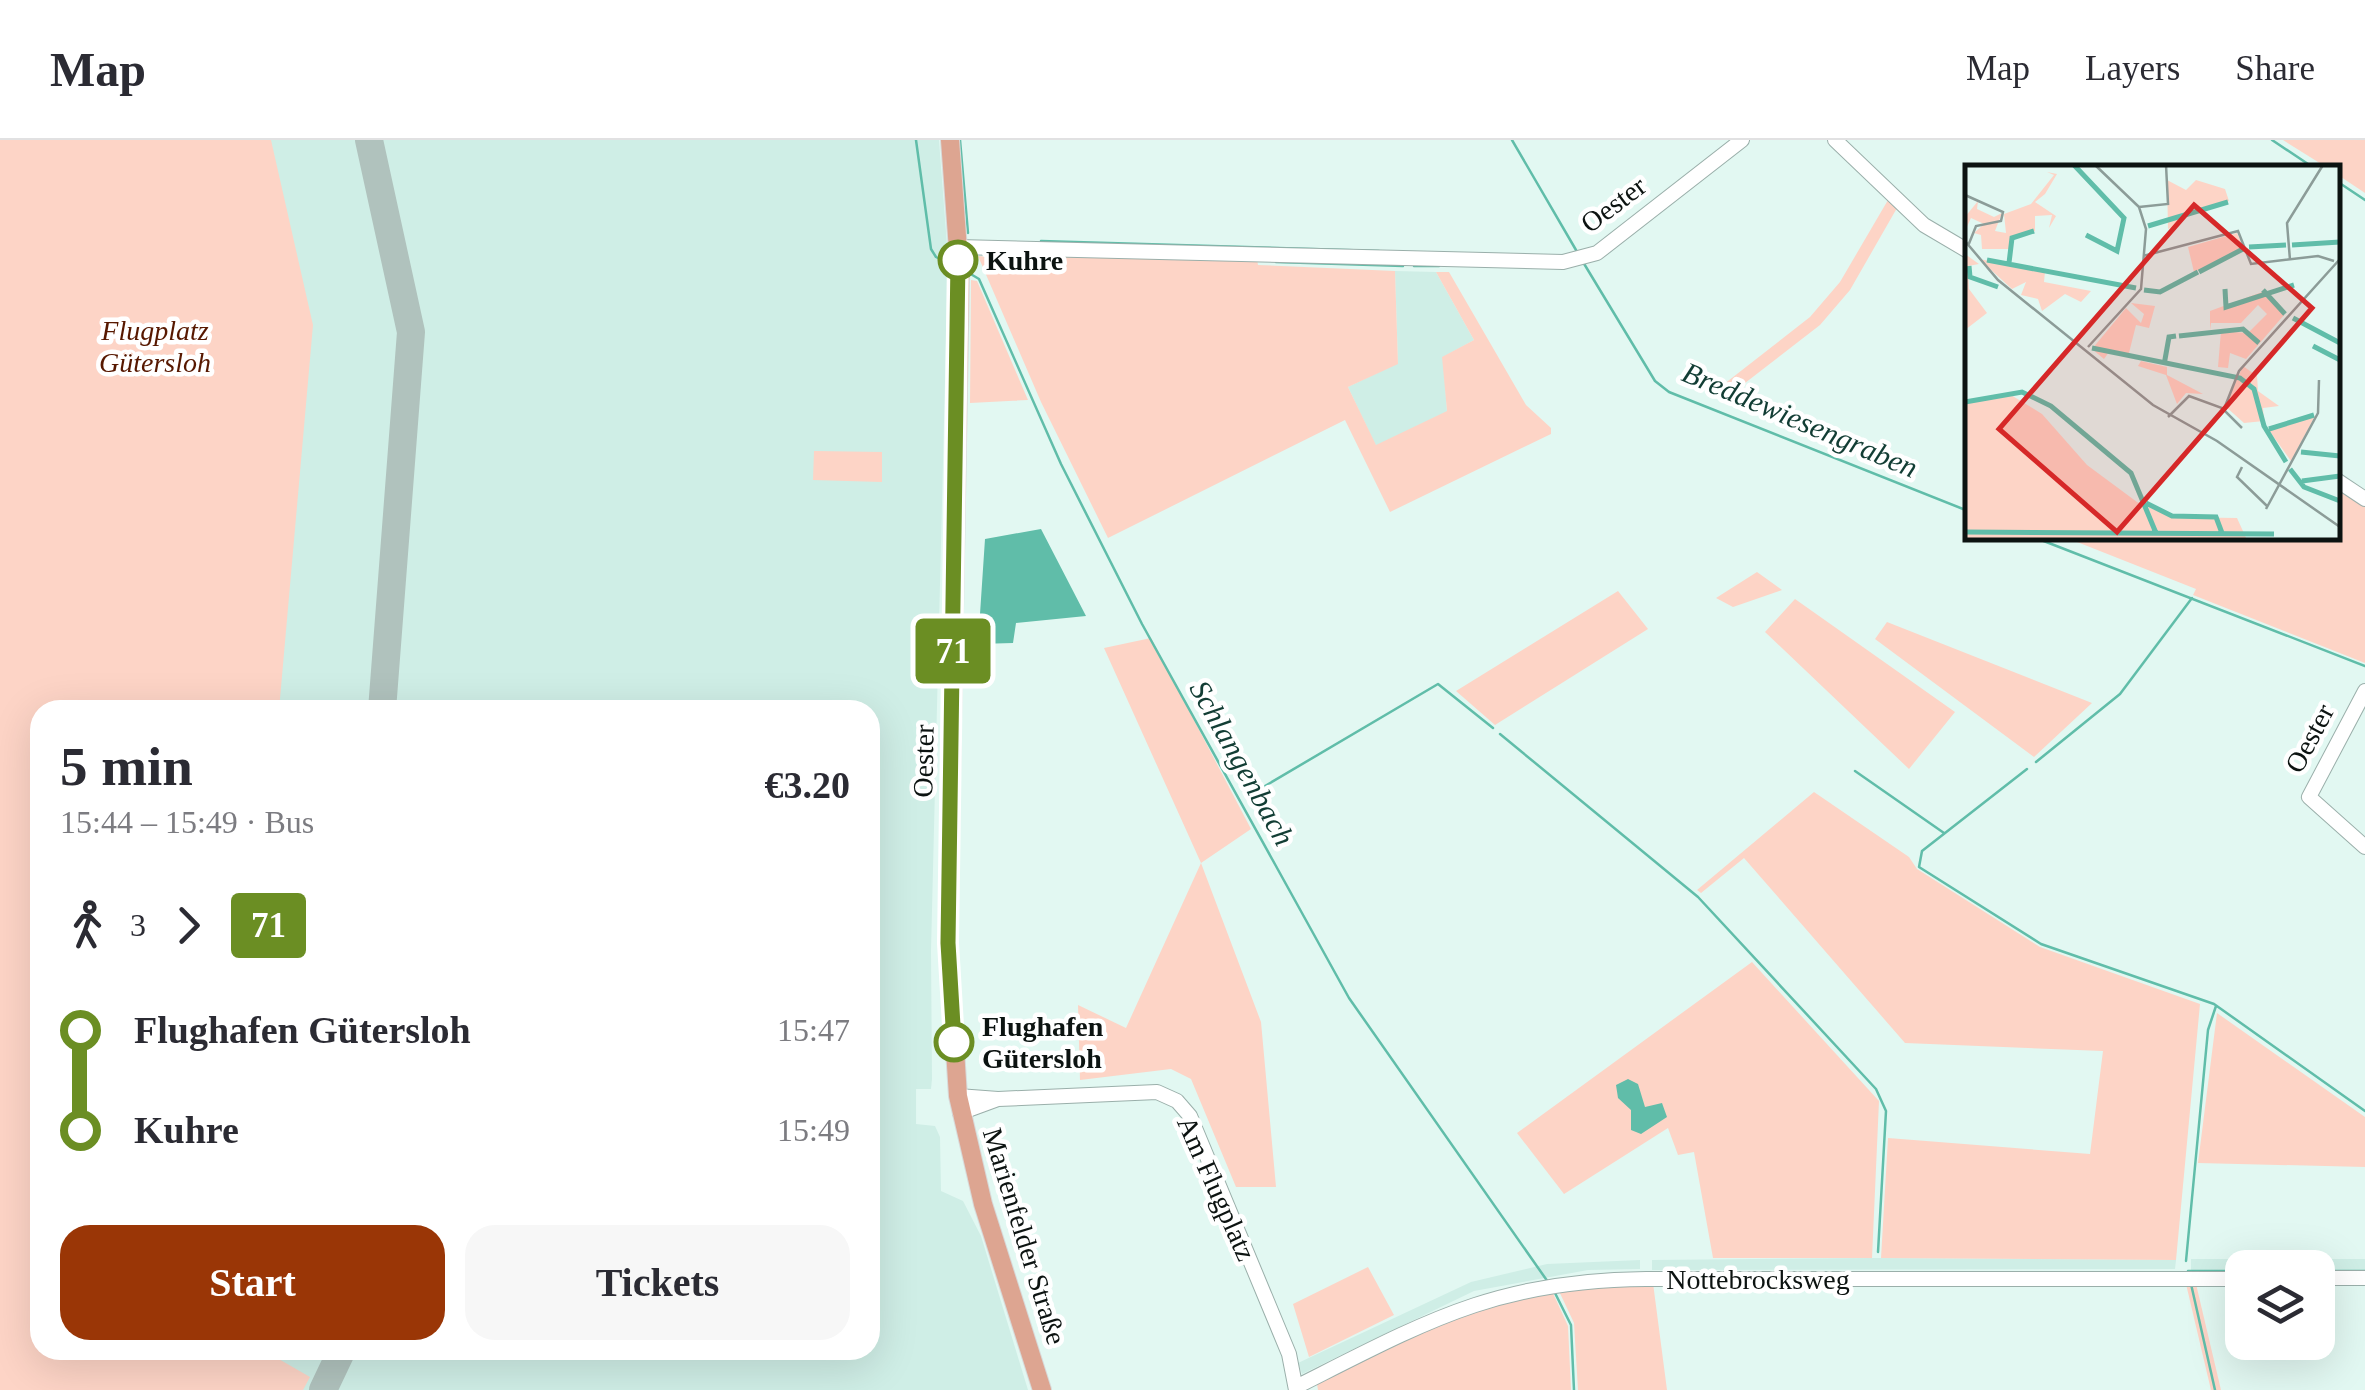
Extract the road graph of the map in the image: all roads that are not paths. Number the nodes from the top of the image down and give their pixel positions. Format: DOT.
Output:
graph roads {
  1 [pos="950,140"];
  2 [pos="1742,140"];
  3 [pos="1835,140"];
  4 [pos="1965,249"];
  5 [pos="959,262"];
  6 [pos="2340,482"];
  7 [pos="2365,499"];
  8 [pos="2365,691"];
  9 [pos="2365,847"];
  10 [pos="959,1105"];
  11 [pos="2225,1278"];
  12 [pos="2335,1278"];
  13 [pos="2365,1278"];
  14 [pos="1296,1388"];
  15 [pos="1042,1390"];
  1 -- 5 [label="main road, Oester"];
  2 -- 5 [label="street, Oester"];
  3 -- 4 [label="street"];
  5 -- 10 [label="main road, Oester"];
  6 -- 7 [label="street"];
  8 -- 9 [label="street, Oester"];
  10 -- 14 [label="street, Am Flugplatz"];
  10 -- 15 [label="main road, Marienfelder Straße"];
  11 -- 14 [label="street, Nottebrocksweg"];
  12 -- 13 [label="street"];
}
